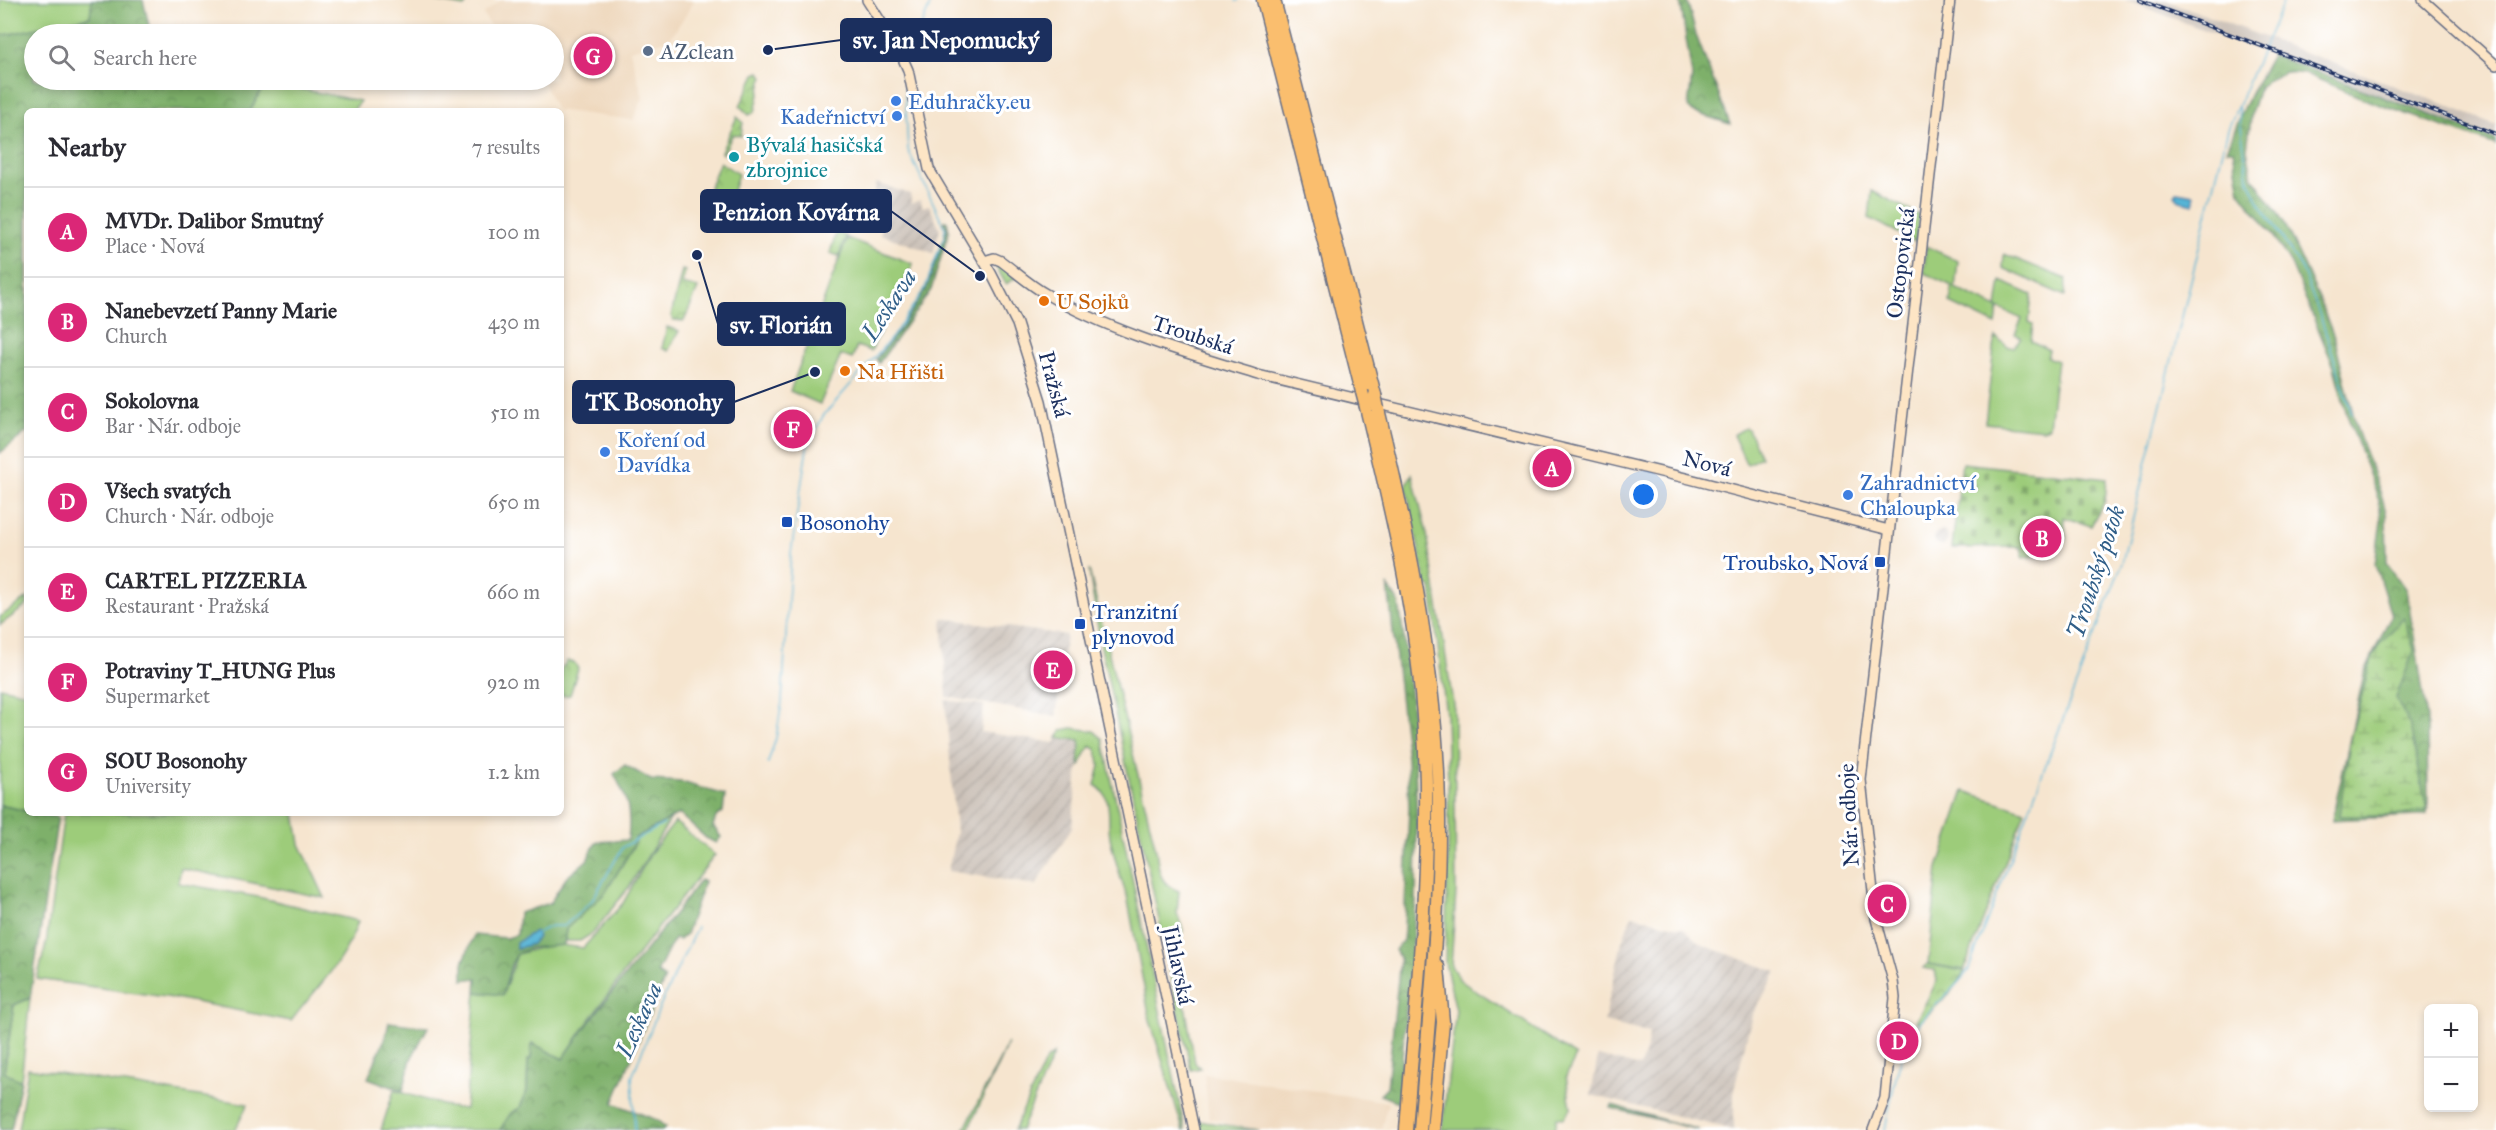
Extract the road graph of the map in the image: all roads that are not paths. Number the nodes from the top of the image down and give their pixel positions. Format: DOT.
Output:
graph roads {
  1 [pos="867,0"];
  2 [pos="1263,0"];
  3 [pos="1274,0"];
  4 [pos="1950,0"];
  5 [pos="2423,0"];
  6 [pos="2496,65"];
  7 [pos="984,261"];
  8 [pos="1370,401"];
  9 [pos="1515,437"];
  10 [pos="1889,530"];
  11 [pos="1126,808"];
  12 [pos="1437,909"];
  13 [pos="1409,1094"];
  14 [pos="1194,1130"];
  15 [pos="1397,1130"];
  16 [pos="1406,1130"];
  17 [pos="1420,1130"];
  18 [pos="1433,1130"];
  19 [pos="1873,1130"];
  1 -- 7 [label="street, Pražská"];
  2 -- 8 [label="highway"];
  3 -- 8 [label="highway"];
  4 -- 10 [label="street, Ostopovická"];
  5 -- 6 [label="street"];
  7 -- 8 [label="street, Troubská"];
  7 -- 11 [label="street, Pražská"];
  8 -- 9 [label="street, Troubská"];
  8 -- 12 [label="highway"];
  8 -- 13 [label="highway"];
  9 -- 10 [label="street, Nová"];
  10 -- 19 [label="street, Nár. odboje"];
  11 -- 14 [label="street, Jihlavská"];
  12 -- 17 [label="highway"];
  12 -- 18 [label="highway"];
  13 -- 15 [label="highway"];
  13 -- 16 [label="highway"];
}
